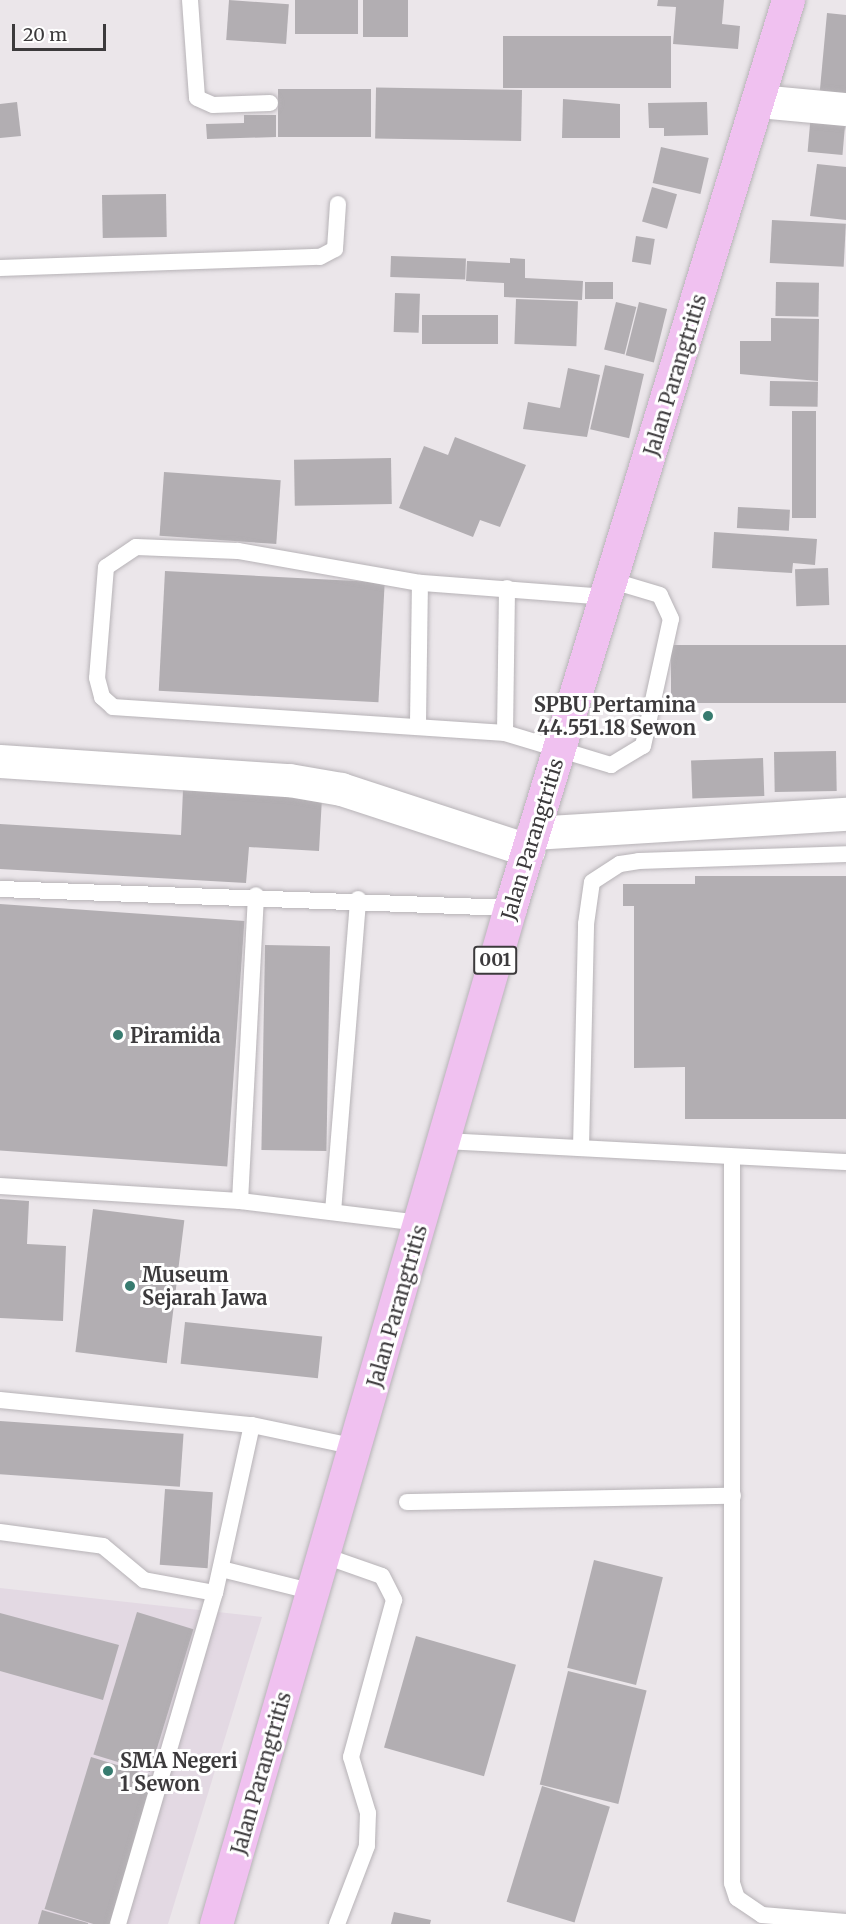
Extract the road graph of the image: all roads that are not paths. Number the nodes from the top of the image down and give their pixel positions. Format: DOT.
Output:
graph roads {
  1 [pos="190,0"];
  2 [pos="788,0"];
  3 [pos="759,102"];
  4 [pos="270,103"];
  5 [pos="846,109"];
  6 [pos="338,204"];
  7 [pos="0,268"];
  8 [pos="420,583"];
  9 [pos="507,588"];
  10 [pos="611,589"];
  11 [pos="418,723"];
  12 [pos="505,733"];
  13 [pos="559,751"];
  14 [pos="0,761"];
  15 [pos="846,814"];
  16 [pos="530,842"];
  17 [pos="846,854"];
  18 [pos="0,889"];
  19 [pos="256,895"];
  20 [pos="358,899"];
  21 [pos="510,908"];
  22 [pos="443,1141"];
  23 [pos="581,1148"];
  24 [pos="732,1157"];
  25 [pos="846,1162"];
  26 [pos="0,1186"];
  27 [pos="240,1201"];
  28 [pos="333,1212"];
  29 [pos="420,1223"];
  30 [pos="0,1400"];
  31 [pos="252,1425"];
  32 [pos="356,1447"];
  33 [pos="734,1496"];
  34 [pos="407,1502"];
  35 [pos="0,1532"];
  36 [pos="325,1556"];
  37 [pos="221,1569"];
  38 [pos="314,1592"];
  39 [pos="215,1593"];
  40 [pos="846,1922"];
  41 [pos="118,1924"];
  42 [pos="216,1924"];
  43 [pos="337,1924"];
  1 -- 4 [label="lane"];
  2 -- 3 [label="main road, Jalan Parangtritis / 001"];
  3 -- 5 [label="street"];
  3 -- 10 [label="main road, Jalan Parangtritis / 001"];
  6 -- 7 [label="lane"];
  8 -- 9 [label="lane"];
  8 -- 11 [label="lane"];
  8 -- 11 [label="lane"];
  9 -- 10 [label="lane"];
  9 -- 12 [label="lane"];
  10 -- 13 [label="main road, Jalan Parangtritis / 001"];
  10 -- 13 [label="lane"];
  11 -- 12 [label="lane"];
  12 -- 13 [label="lane"];
  13 -- 16 [label="main road, Jalan Parangtritis / 001"];
  14 -- 16 [label="street"];
  15 -- 16 [label="street"];
  16 -- 21 [label="main road, Jalan Parangtritis / 001"];
  17 -- 23 [label="lane"];
  18 -- 19 [label="lane"];
  19 -- 20 [label="lane"];
  19 -- 27 [label="lane"];
  20 -- 21 [label="lane"];
  20 -- 28 [label="lane"];
  21 -- 22 [label="main road, Jalan Parangtritis / 001"];
  22 -- 23 [label="lane"];
  22 -- 29 [label="main road, Jalan Parangtritis / 001"];
  23 -- 24 [label="lane"];
  24 -- 25 [label="lane"];
  24 -- 33 [label="lane"];
  26 -- 27 [label="lane"];
  27 -- 28 [label="lane"];
  28 -- 29 [label="lane"];
  29 -- 32 [label="main road, Jalan Parangtritis / 001"];
  30 -- 31 [label="lane"];
  31 -- 32 [label="lane"];
  31 -- 37 [label="lane"];
  32 -- 36 [label="main road, Jalan Parangtritis / 001"];
  33 -- 34 [label="lane"];
  33 -- 40 [label="lane"];
  35 -- 39 [label="lane"];
  36 -- 38 [label="main road, Jalan Parangtritis / 001"];
  36 -- 43 [label="lane"];
  37 -- 38 [label="lane"];
  37 -- 39 [label="lane"];
  38 -- 42 [label="main road, Jalan Parangtritis / 001"];
  39 -- 41 [label="lane"];
}
